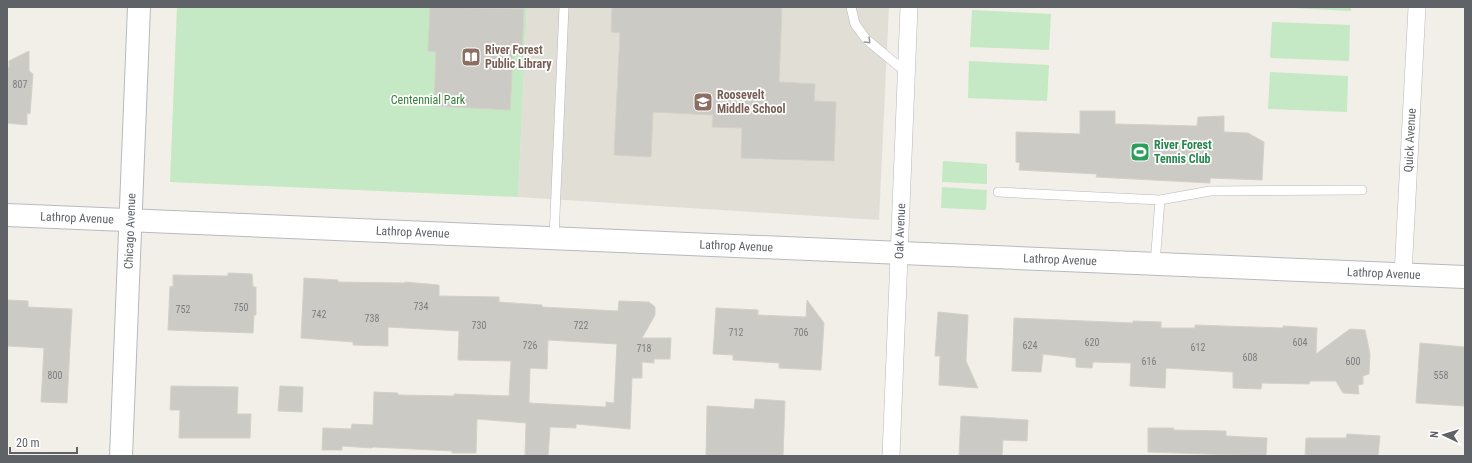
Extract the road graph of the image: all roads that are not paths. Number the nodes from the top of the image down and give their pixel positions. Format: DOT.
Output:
graph roads {
  1 [pos="139,7"];
  2 [pos="564,7"];
  3 [pos="851,7"];
  4 [pos="909,7"];
  5 [pos="1417,7"];
  6 [pos="907,73"];
  7 [pos="1362,190"];
  8 [pos="998,192"];
  9 [pos="1160,200"];
  10 [pos="7,215"];
  11 [pos="130,220"];
  12 [pos="554,238"];
  13 [pos="900,253"];
  14 [pos="1155,264"];
  15 [pos="1403,274"];
  16 [pos="1465,277"];
  17 [pos="120,456"];
  18 [pos="891,456"];
  1 -- 11 [label="street, Chicago Avenue"];
  2 -- 12 [label="lane"];
  3 -- 6 [label="lane, one-way"];
  4 -- 6 [label="street, Oak Avenue"];
  5 -- 15 [label="street, Quick Avenue"];
  6 -- 13 [label="street, Oak Avenue"];
  7 -- 9 [label="lane"];
  8 -- 9 [label="lane"];
  9 -- 14 [label="lane"];
  10 -- 11 [label="street, Lathrop Avenue"];
  11 -- 12 [label="street, Lathrop Avenue"];
  11 -- 17 [label="street, Chicago Avenue"];
  12 -- 13 [label="street, Lathrop Avenue"];
  13 -- 14 [label="street, Lathrop Avenue"];
  13 -- 18 [label="street, Oak Avenue"];
  14 -- 15 [label="street, Lathrop Avenue"];
  15 -- 16 [label="street, Lathrop Avenue"];
}
